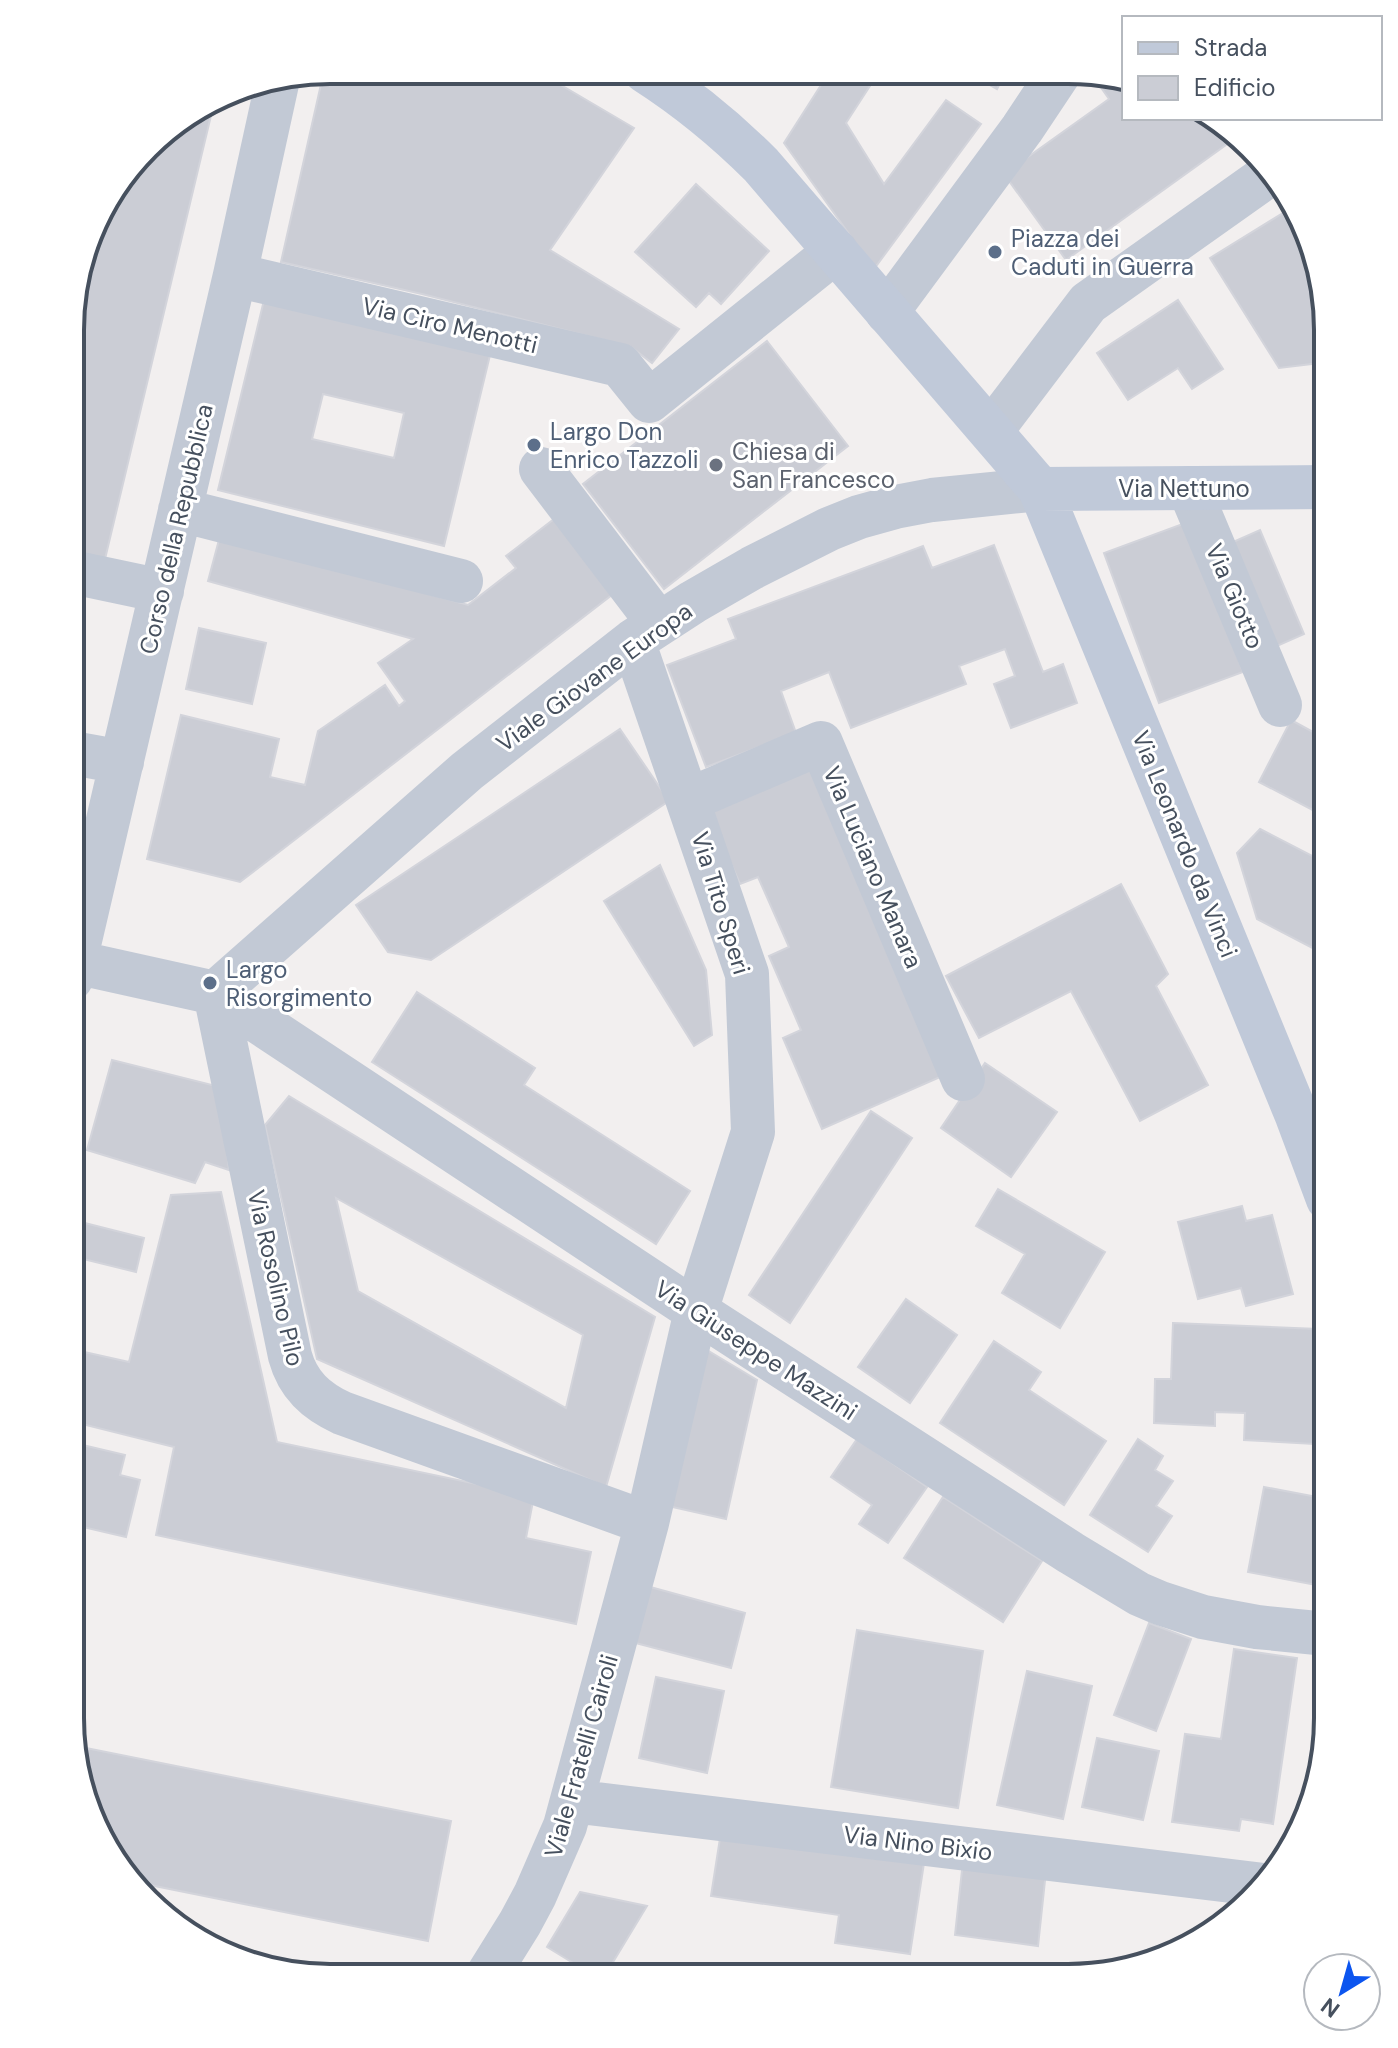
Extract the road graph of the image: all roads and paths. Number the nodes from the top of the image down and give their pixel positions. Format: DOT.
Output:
graph roads {
  1 [pos="664,84"];
  2 [pos="1052,84"];
  3 [pos="276,90"];
  4 [pos="1262,179"];
  5 [pos="836,251"];
  6 [pos="235,275"];
  7 [pos="887,312"];
  8 [pos="991,431"];
  9 [pos="541,469"];
  10 [pos="1314,487"];
  11 [pos="1189,488"];
  12 [pos="1040,489"];
  13 [pos="180,510"];
  14 [pos="84,575"];
  15 [pos="461,581"];
  16 [pos="162,591"];
  17 [pos="646,633"];
  18 [pos="1280,705"];
  19 [pos="84,755"];
  20 [pos="122,762"];
  21 [pos="688,800"];
  22 [pos="84,923"];
  23 [pos="84,972"];
  24 [pos="215,993"];
  25 [pos="963,1079"];
  26 [pos="1313,1160"];
  27 [pos="696,1311"];
  28 [pos="647,1523"];
  29 [pos="1313,1633"];
  30 [pos="572,1801"];
  31 [pos="1250,1883"];
  32 [pos="494,1964"];
  1 -- 5 [label="street"];
  2 -- 7 [label="street"];
  3 -- 6 [label="street, Corso della Repubblica"];
  4 -- 8 [label="street"];
  5 -- 6 [label="street, Via Ciro Menotti"];
  5 -- 7 [label="street"];
  6 -- 13 [label="street, Corso della Repubblica"];
  7 -- 8 [label="street"];
  8 -- 12 [label="street"];
  9 -- 17 [label="street, Via Tito Speri"];
  10 -- 11 [label="street, Via Nettuno"];
  11 -- 12 [label="street, Via Nettuno"];
  11 -- 18 [label="street, Via Giotto"];
  12 -- 17 [label="street, Viale Giovane Europa"];
  12 -- 26 [label="street, Via Leonardo da Vinci"];
  13 -- 15 [label="street"];
  13 -- 16 [label="street, Corso della Repubblica"];
  14 -- 16 [label="street"];
  16 -- 20 [label="street, Corso della Repubblica"];
  17 -- 21 [label="street, Via Tito Speri"];
  17 -- 24 [label="street, Viale Giovane Europa"];
  19 -- 20 [label="street"];
  20 -- 22 [label="street, Corso della Repubblica"];
  21 -- 25 [label="street, Via Luciano Manara"];
  21 -- 27 [label="street, Via Tito Speri"];
  23 -- 24 [label="street"];
  24 -- 27 [label="street, Via Giuseppe Mazzini"];
  24 -- 28 [label="street, Via Rosolino Pilo"];
  27 -- 28 [label="street, Via Tito Speri"];
  27 -- 29 [label="street, Via Giuseppe Mazzini"];
  28 -- 30 [label="street, Viale Fratelli Cairoli"];
  30 -- 31 [label="street, Via Nino Bixio"];
  30 -- 32 [label="street, Viale Fratelli Cairoli"];
}
